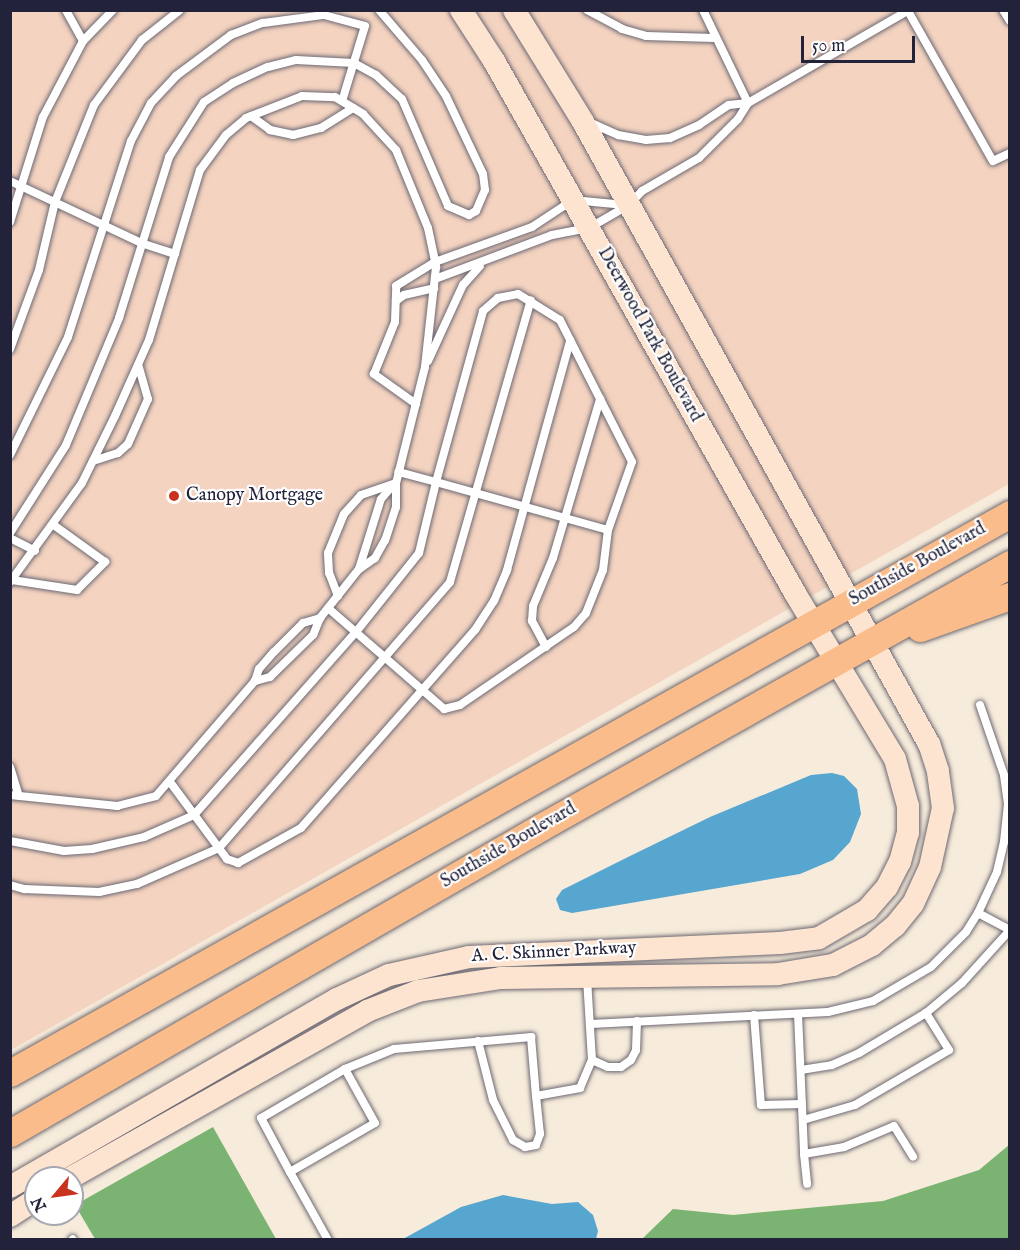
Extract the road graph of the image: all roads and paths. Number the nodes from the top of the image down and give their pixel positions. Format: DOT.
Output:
graph roads {
  1 [pos="66,10"];
  2 [pos="113,10"];
  3 [pos="180,10"];
  4 [pos="379,10"];
  5 [pos="460,10"];
  6 [pos="514,10"];
  7 [pos="587,10"];
  8 [pos="703,10"];
  9 [pos="1003,10"];
  10 [pos="909,11"];
  11 [pos="1010,21"];
  12 [pos="714,38"];
  13 [pos="83,41"];
  14 [pos="354,63"];
  15 [pos="342,101"];
  16 [pos="748,103"];
  17 [pos="353,108"];
  18 [pos="251,116"];
  19 [pos="582,120"];
  20 [pos="1010,153"];
  21 [pos="10,181"];
  22 [pos="21,186"];
  23 [pos="573,200"];
  24 [pos="56,202"];
  25 [pos="628,205"];
  26 [pos="10,222"];
  27 [pos="104,224"];
  28 [pos="589,228"];
  29 [pos="141,243"];
  30 [pos="175,254"];
  31 [pos="435,262"];
  32 [pos="482,264"];
  33 [pos="434,284"];
  34 [pos="531,300"];
  35 [pos="396,302"];
  36 [pos="570,341"];
  37 [pos="10,350"];
  38 [pos="138,365"];
  39 [pos="425,367"];
  40 [pos="600,399"];
  41 [pos="416,404"];
  42 [pos="10,455"];
  43 [pos="93,461"];
  44 [pos="398,472"];
  45 [pos="436,482"];
  46 [pos="396,483"];
  47 [pos="476,493"];
  48 [pos="523,507"];
  49 [pos="1010,514"];
  50 [pos="565,518"];
  51 [pos="55,526"];
  52 [pos="608,530"];
  53 [pos="10,533"];
  54 [pos="10,538"];
  55 [pos="35,551"];
  56 [pos="1010,564"];
  57 [pos="359,569"];
  58 [pos="11,581"];
  59 [pos="338,596"];
  60 [pos="1010,596"];
  61 [pos="852,602"];
  62 [pos="328,608"];
  63 [pos="320,618"];
  64 [pos="813,624"];
  65 [pos="356,632"];
  66 [pos="873,641"];
  67 [pos="546,647"];
  68 [pos="385,657"];
  69 [pos="836,661"];
  70 [pos="255,681"];
  71 [pos="423,690"];
  72 [pos="981,705"];
  73 [pos="10,767"];
  74 [pos="1007,774"];
  75 [pos="170,782"];
  76 [pos="15,795"];
  77 [pos="194,815"];
  78 [pos="1008,827"];
  79 [pos="10,841"];
  80 [pos="219,848"];
  81 [pos="10,885"];
  82 [pos="978,913"];
  83 [pos="1010,930"];
  84 [pos="587,977"];
  85 [pos="798,1014"];
  86 [pos="926,1014"];
  87 [pos="754,1015"];
  88 [pos="637,1021"];
  89 [pos="591,1024"];
  90 [pos="478,1041"];
  91 [pos="592,1060"];
  92 [pos="345,1069"];
  93 [pos="801,1070"];
  94 [pos="10,1073"];
  95 [pos="536,1096"];
  96 [pos="802,1104"];
  97 [pos="803,1120"];
  98 [pos="10,1133"];
  99 [pos="804,1154"];
  100 [pos="912,1156"];
  101 [pos="84,1170"];
  102 [pos="290,1172"];
  103 [pos="807,1184"];
  104 [pos="10,1187"];
  105 [pos="24,1207"];
  106 [pos="10,1216"];
  107 [pos="328,1239"];
  1 -- 13 [label="lane"];
  2 -- 13 [label="lane"];
  3 -- 24 [label="lane"];
  4 -- 14 [label="lane"];
  5 -- 23 [label="main road, Deerwood Park Boulevard"];
  6 -- 19 [label="main road"];
  7 -- 12 [label="lane"];
  8 -- 12 [label="lane"];
  9 -- 11 [label="lane"];
  10 -- 16 [label="lane"];
  10 -- 20 [label="lane"];
  12 -- 16 [label="lane"];
  13 -- 22 [label="lane"];
  14 -- 15 [label="lane"];
  14 -- 27 [label="lane"];
  14 -- 29 [label="lane"];
  15 -- 17 [label="lane"];
  15 -- 18 [label="lane"];
  16 -- 19 [label="lane"];
  16 -- 25 [label="lane"];
  17 -- 18 [label="lane"];
  17 -- 31 [label="lane"];
  18 -- 30 [label="lane"];
  19 -- 25 [label="main road"];
  21 -- 22 [label="lane"];
  22 -- 24 [label="lane"];
  22 -- 26 [label="lane"];
  23 -- 25 [label="lane"];
  23 -- 28 [label="main road, Deerwood Park Boulevard"];
  23 -- 31 [label="lane"];
  24 -- 27 [label="lane"];
  24 -- 37 [label="lane"];
  25 -- 28 [label="lane"];
  25 -- 61 [label="main road"];
  27 -- 29 [label="lane"];
  27 -- 42 [label="lane"];
  28 -- 32 [label="lane"];
  28 -- 64 [label="main road, Deerwood Park Boulevard"];
  29 -- 30 [label="lane"];
  29 -- 53 [label="lane"];
  30 -- 38 [label="lane"];
  31 -- 33 [label="lane"];
  31 -- 35 [label="lane"];
  32 -- 33 [label="lane"];
  32 -- 39 [label="lane"];
  33 -- 35 [label="lane"];
  33 -- 39 [label="lane"];
  34 -- 36 [label="lane"];
  34 -- 45 [label="lane"];
  34 -- 47 [label="lane"];
  35 -- 41 [label="lane"];
  36 -- 40 [label="lane"];
  36 -- 48 [label="lane"];
  38 -- 43 [label="lane"];
  38 -- 43 [label="lane"];
  39 -- 41 [label="lane"];
  40 -- 50 [label="lane"];
  40 -- 52 [label="lane"];
  41 -- 44 [label="lane"];
  43 -- 51 [label="lane"];
  44 -- 45 [label="lane"];
  44 -- 46 [label="lane"];
  45 -- 47 [label="lane"];
  45 -- 65 [label="lane"];
  46 -- 57 [label="lane"];
  46 -- 57 [label="lane"];
  46 -- 59 [label="lane"];
  47 -- 48 [label="lane"];
  47 -- 68 [label="lane"];
  48 -- 50 [label="lane"];
  48 -- 71 [label="lane"];
  49 -- 61 [label="highway, Southside Boulevard"];
  50 -- 52 [label="lane"];
  50 -- 67 [label="lane"];
  51 -- 55 [label="lane"];
  51 -- 58 [label="lane"];
  52 -- 67 [label="lane"];
  54 -- 55 [label="lane"];
  55 -- 58 [label="lane"];
  56 -- 66 [label="highway, Southside Boulevard"];
  57 -- 59 [label="lane"];
  59 -- 62 [label="lane"];
  60 -- 66 [label="highway"];
  61 -- 64 [label="highway, Southside Boulevard"];
  61 -- 66 [label="main road"];
  62 -- 63 [label="lane"];
  62 -- 65 [label="lane"];
  63 -- 70 [label="lane"];
  63 -- 70 [label="lane"];
  64 -- 69 [label="main road, Deerwood Park Boulevard"];
  64 -- 94 [label="highway, Southside Boulevard"];
  65 -- 68 [label="lane"];
  65 -- 77 [label="lane"];
  66 -- 69 [label="highway, Southside Boulevard"];
  66 -- 84 [label="main road, A. C. Skinner Parkway"];
  67 -- 71 [label="lane"];
  68 -- 71 [label="lane"];
  68 -- 80 [label="lane"];
  69 -- 98 [label="highway, Southside Boulevard"];
  69 -- 104 [label="main road, A. C. Skinner Parkway"];
  70 -- 75 [label="lane"];
  71 -- 80 [label="lane"];
  72 -- 74 [label="lane"];
  73 -- 76 [label="lane"];
  74 -- 78 [label="lane"];
  75 -- 76 [label="lane"];
  75 -- 77 [label="lane"];
  77 -- 79 [label="lane"];
  77 -- 80 [label="lane"];
  78 -- 82 [label="lane"];
  80 -- 81 [label="lane"];
  82 -- 83 [label="lane"];
  82 -- 85 [label="lane"];
  83 -- 86 [label="lane"];
  84 -- 89 [label="lane"];
  84 -- 101 [label="main road, A. C. Skinner Parkway"];
  85 -- 87 [label="lane"];
  85 -- 93 [label="lane"];
  86 -- 93 [label="lane"];
  86 -- 97 [label="lane"];
  87 -- 88 [label="lane"];
  87 -- 96 [label="lane"];
  88 -- 89 [label="lane"];
  88 -- 91 [label="lane"];
  89 -- 91 [label="lane"];
  90 -- 92 [label="lane"];
  90 -- 95 [label="lane"];
  90 -- 95 [label="lane"];
  91 -- 95 [label="lane"];
  92 -- 102 [label="lane"];
  92 -- 102 [label="lane"];
  93 -- 96 [label="lane"];
  96 -- 97 [label="lane"];
  97 -- 99 [label="lane"];
  99 -- 100 [label="lane"];
  99 -- 103 [label="lane"];
  102 -- 107 [label="lane"];
  105 -- 106 [label="main road"];
}
